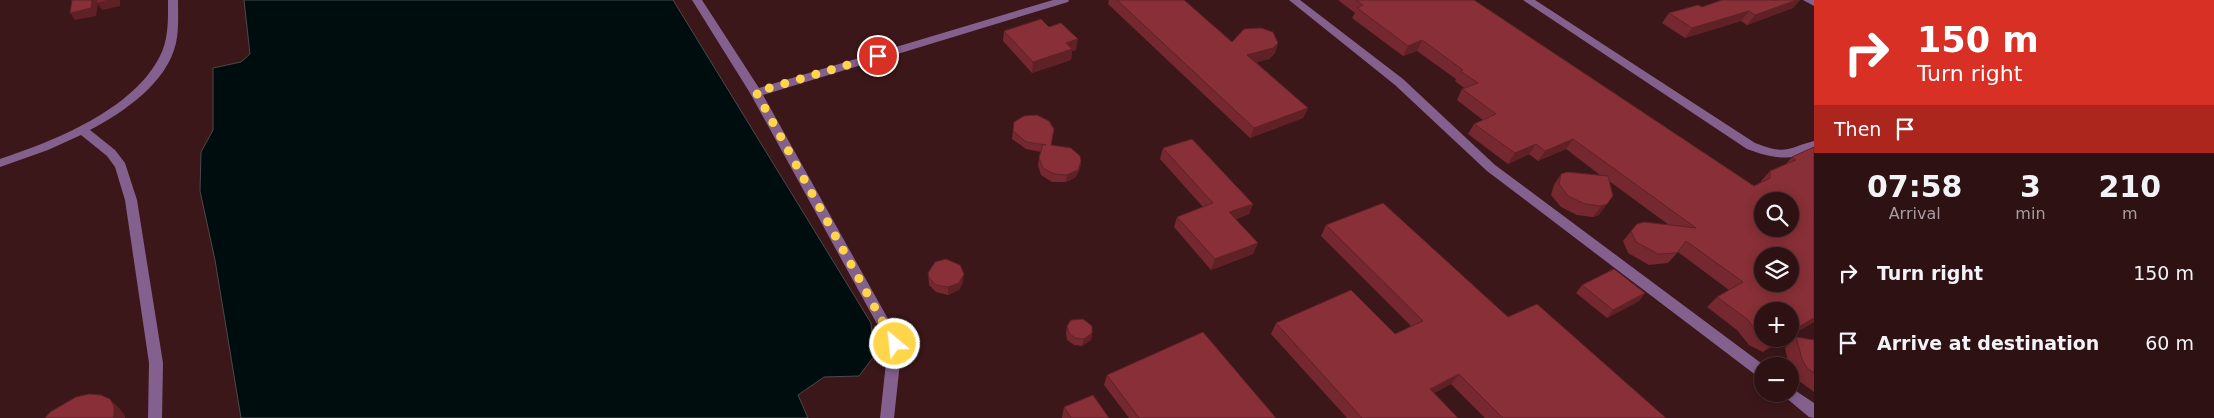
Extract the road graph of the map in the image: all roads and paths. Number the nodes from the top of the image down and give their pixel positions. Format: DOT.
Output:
graph roads {
  1 [pos="173,0"];
  2 [pos="697,0"];
  3 [pos="1064,0"];
  4 [pos="1294,0"];
  5 [pos="1528,0"];
  6 [pos="1808,0"];
  7 [pos="1814,3"];
  8 [pos="756,92"];
  9 [pos="82,129"];
  10 [pos="1814,145"];
  11 [pos="0,163"];
  12 [pos="1754,366"];
  13 [pos="1799,401"];
  14 [pos="1814,412"];
  15 [pos="155,418"];
  16 [pos="887,418"];
  1 -- 9 [label="street"];
  2 -- 8 [label="street"];
  3 -- 8 [label="street"];
  4 -- 12 [label="street"];
  5 -- 10 [label="street"];
  6 -- 7 [label="street"];
  8 -- 16 [label="street"];
  9 -- 11 [label="street"];
  9 -- 15 [label="street"];
  13 -- 14 [label="street"];
}
